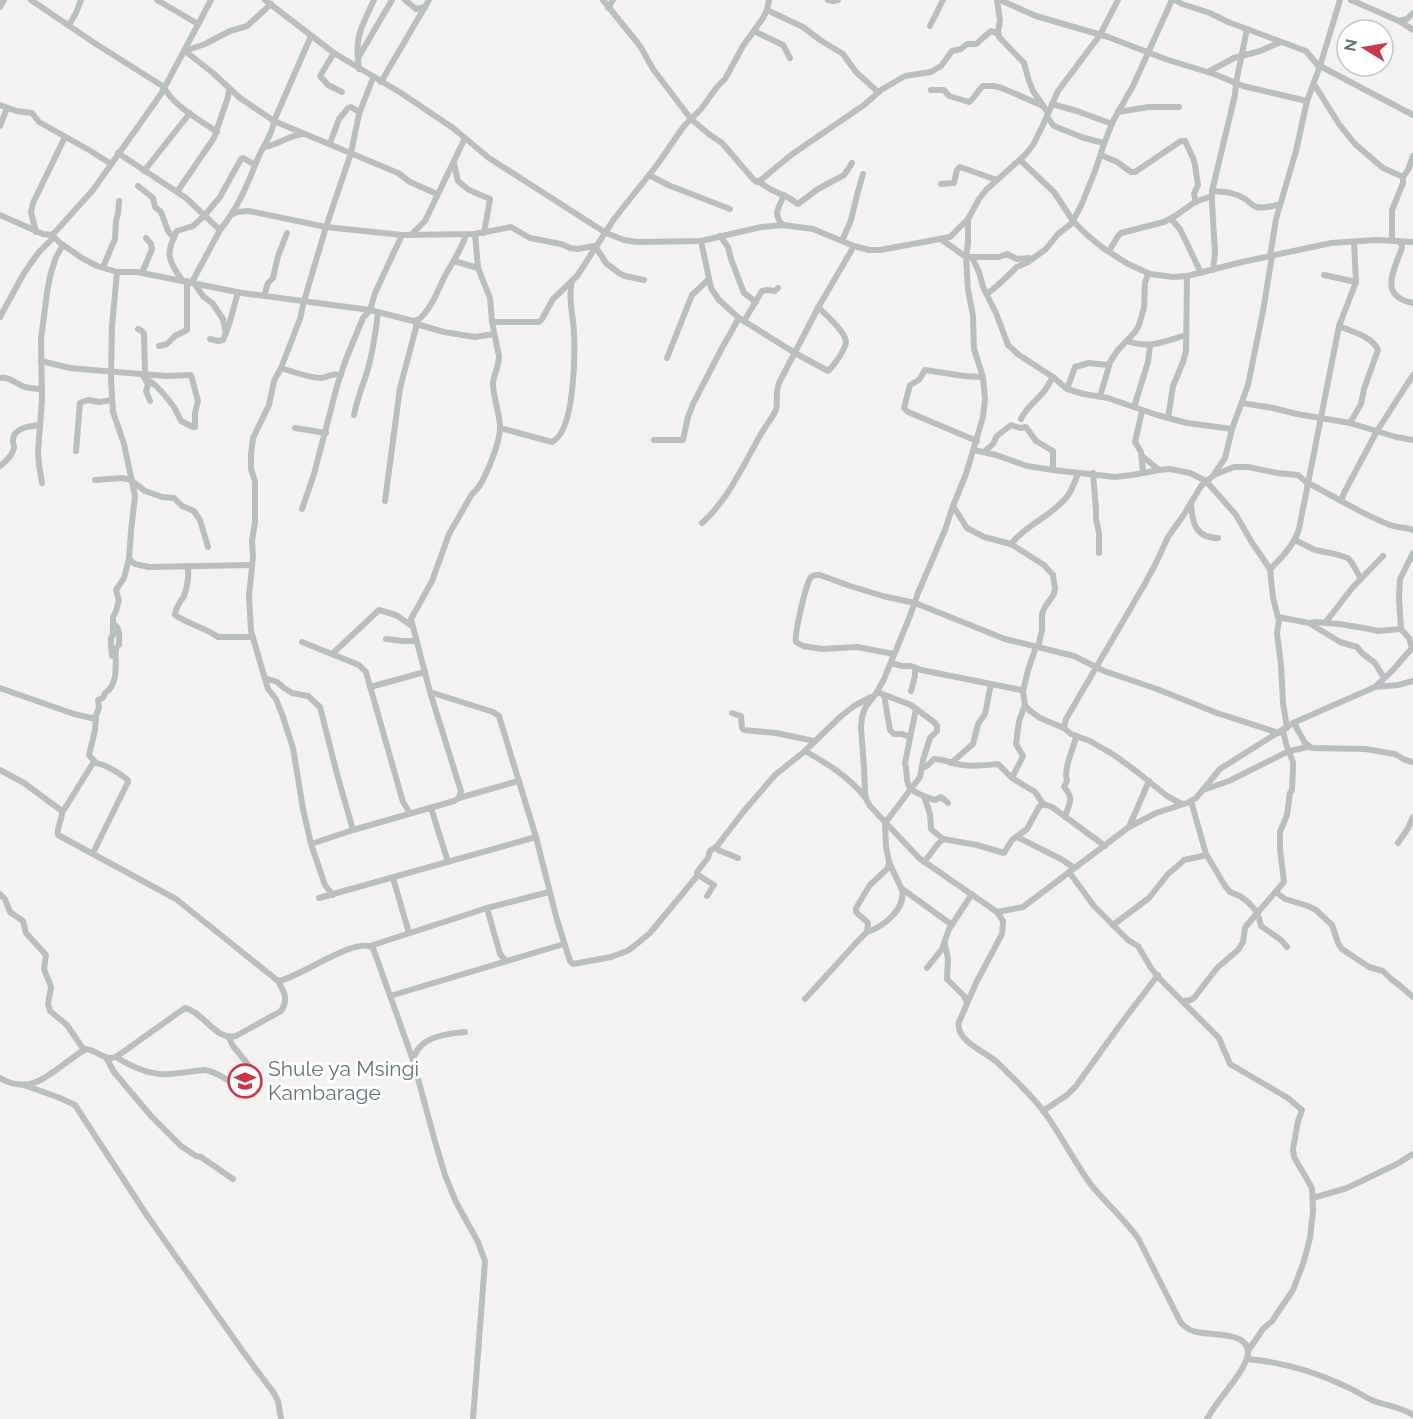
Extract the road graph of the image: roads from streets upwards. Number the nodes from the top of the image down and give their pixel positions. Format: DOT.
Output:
graph roads {
  1 [pos="4,0"];
  2 [pos="32,0"];
  3 [pos="81,0"];
  4 [pos="157,0"];
  5 [pos="211,0"];
  6 [pos="374,0"];
  7 [pos="392,0"];
  8 [pos="405,0"];
  9 [pos="429,0"];
  10 [pos="603,0"];
  11 [pos="613,0"];
  12 [pos="769,0"];
  13 [pos="828,0"];
  14 [pos="838,0"];
  15 [pos="943,0"];
  16 [pos="1118,0"];
  17 [pos="1165,0"];
  18 [pos="1173,0"];
  19 [pos="1340,0"];
  20 [pos="1351,0"];
  21 [pos="1002,1"];
  22 [pos="268,2"];
  23 [pos="0,7"];
  24 [pos="425,7"];
  25 [pos="608,8"];
  26 [pos="767,10"];
  27 [pos="1413,14"];
  28 [pos="1399,21"];
  29 [pos="198,24"];
  30 [pos="69,25"];
  31 [pos="930,26"];
  32 [pos="1247,29"];
  33 [pos="1413,30"];
  34 [pos="754,31"];
  35 [pos="998,34"];
  36 [pos="1100,35"];
  37 [pos="311,36"];
  38 [pos="1282,42"];
  39 [pos="185,51"];
  40 [pos="334,53"];
  41 [pos="1148,53"];
  42 [pos="1241,56"];
  43 [pos="790,57"];
  44 [pos="357,59"];
  45 [pos="1320,67"];
  46 [pos="359,69"];
  47 [pos="1207,72"];
  48 [pos="373,78"];
  49 [pos="381,82"];
  50 [pos="1236,83"];
  51 [pos="1314,84"];
  52 [pos="164,87"];
  53 [pos="229,89"];
  54 [pos="931,90"];
  55 [pos="342,92"];
  56 [pos="878,92"];
  57 [pos="1307,101"];
  58 [pos="1052,104"];
  59 [pos="1044,106"];
  60 [pos="1179,106"];
  61 [pos="3,107"];
  62 [pos="360,112"];
  63 [pos="1118,112"];
  64 [pos="190,113"];
  65 [pos="1047,115"];
  66 [pos="1413,115"];
  67 [pos="692,119"];
  68 [pos="274,121"];
  69 [pos="1112,124"];
  70 [pos="0,126"];
  71 [pos="217,132"];
  72 [pos="309,135"];
  73 [pos="64,137"];
  74 [pos="465,138"];
  75 [pos="330,143"];
  76 [pos="1104,143"];
  77 [pos="264,147"];
  78 [pos="118,153"];
  79 [pos="351,153"];
  80 [pos="1101,155"];
  81 [pos="1413,156"];
  82 [pos="1020,160"];
  83 [pos="454,163"];
  84 [pos="852,163"];
  85 [pos="111,164"];
  86 [pos="255,165"];
  87 [pos="144,171"];
  88 [pos="863,174"];
  89 [pos="650,175"];
  90 [pos="1403,177"];
  91 [pos="997,180"];
  92 [pos="759,182"];
  93 [pos="941,184"];
  94 [pos="138,186"];
  95 [pos="177,192"];
  96 [pos="437,194"];
  97 [pos="1212,194"];
  98 [pos="784,195"];
  99 [pos="119,201"];
  100 [pos="1196,202"];
  101 [pos="1280,204"];
  102 [pos="730,209"];
  103 [pos="232,213"];
  104 [pos="0,215"];
  105 [pos="204,216"];
  106 [pos="968,219"];
  107 [pos="1171,219"];
  108 [pos="1073,221"];
  109 [pos="783,225"];
  110 [pos="326,226"];
  111 [pos="220,230"];
  112 [pos="36,232"];
  113 [pos="287,233"];
  114 [pos="484,233"];
  115 [pos="606,233"];
  116 [pos="466,234"];
  117 [pos="475,234"];
  118 [pos="402,235"];
  119 [pos="411,235"];
  120 [pos="53,236"];
  121 [pos="720,236"];
  122 [pos="146,238"];
  123 [pos="174,238"];
  124 [pos="942,240"];
  125 [pos="1395,240"];
  126 [pos="700,241"];
  127 [pos="842,241"];
  128 [pos="1354,242"];
  129 [pos="1413,242"];
  130 [pos="63,245"];
  131 [pos="595,246"];
  132 [pos="854,246"];
  133 [pos="1109,251"];
  134 [pos="1271,256"];
  135 [pos="969,257"];
  136 [pos="1035,257"];
  137 [pos="454,261"];
  138 [pos="102,267"];
  139 [pos="478,268"];
  140 [pos="1214,270"];
  141 [pos="117,272"];
  142 [pos="142,273"];
  143 [pos="1201,273"];
  144 [pos="1148,274"];
  145 [pos="1324,275"];
  146 [pos="1187,276"];
  147 [pos="573,280"];
  148 [pos="644,280"];
  149 [pos="708,280"];
  150 [pos="189,282"];
  151 [pos="1356,282"];
  152 [pos="778,288"];
  153 [pos="238,292"];
  154 [pos="987,294"];
  155 [pos="264,296"];
  156 [pos="304,301"];
  157 [pos="756,302"];
  158 [pos="1413,303"];
  159 [pos="818,307"];
  160 [pos="370,310"];
  161 [pos="378,312"];
  162 [pos="0,317"];
  163 [pos="742,319"];
  164 [pos="417,322"];
  165 [pos="492,322"];
  166 [pos="1339,327"];
  167 [pos="138,329"];
  168 [pos="226,333"];
  169 [pos="494,334"];
  170 [pos="1186,335"];
  171 [pos="210,339"];
  172 [pos="1126,341"];
  173 [pos="1149,345"];
  174 [pos="159,346"];
  175 [pos="795,353"];
  176 [pos="667,358"];
  177 [pos="41,361"];
  178 [pos="1110,363"];
  179 [pos="281,368"];
  180 [pos="110,371"];
  181 [pos="144,375"];
  182 [pos="340,375"];
  183 [pos="1413,375"];
  184 [pos="983,377"];
  185 [pos="1053,377"];
  186 [pos="0,378"];
  187 [pos="42,389"];
  188 [pos="1068,389"];
  189 [pos="1100,396"];
  190 [pos="111,400"];
  191 [pos="150,401"];
  192 [pos="1242,403"];
  193 [pos="1134,407"];
  194 [pos="1142,411"];
  195 [pos="354,415"];
  196 [pos="1168,418"];
  197 [pos="1321,418"];
  198 [pos="1021,419"];
  199 [pos="1350,423"];
  200 [pos="40,425"];
  201 [pos="295,428"];
  202 [pos="500,428"];
  203 [pos="1233,429"];
  204 [pos="1377,431"];
  205 [pos="326,433"];
  206 [pos="654,440"];
  207 [pos="1413,440"];
  208 [pos="976,441"];
  209 [pos="974,450"];
  210 [pos="76,451"];
  211 [pos="984,452"];
  212 [pos="1142,456"];
  213 [pos="0,466"];
  214 [pos="1053,470"];
  215 [pos="1160,470"];
  216 [pos="1143,472"];
  217 [pos="1078,473"];
  218 [pos="1093,474"];
  219 [pos="1213,476"];
  220 [pos="95,480"];
  221 [pos="132,481"];
  222 [pos="1206,481"];
  223 [pos="42,483"];
  224 [pos="1309,483"];
  225 [pos="385,501"];
  226 [pos="1341,501"];
  227 [pos="1191,502"];
  228 [pos="952,506"];
  229 [pos="302,509"];
  230 [pos="702,523"];
  231 [pos="1413,530"];
  232 [pos="1218,538"];
  233 [pos="1295,540"];
  234 [pos="1011,544"];
  235 [pos="208,547"];
  236 [pos="1099,553"];
  237 [pos="1413,554"];
  238 [pos="1383,556"];
  239 [pos="129,559"];
  240 [pos="252,565"];
  241 [pos="185,566"];
  242 [pos="1270,569"];
  243 [pos="1361,579"];
  244 [pos="915,603"];
  245 [pos="1278,617"];
  246 [pos="1309,623"];
  247 [pos="1325,623"];
  248 [pos="412,627"];
  249 [pos="1401,629"];
  250 [pos="252,637"];
  251 [pos="386,639"];
  252 [pos="416,641"];
  253 [pos="302,642"];
  254 [pos="1037,647"];
  255 [pos="1412,647"];
  256 [pos="332,654"];
  257 [pos="894,654"];
  258 [pos="891,663"];
  259 [pos="1096,667"];
  260 [pos="915,668"];
  261 [pos="424,672"];
  262 [pos="265,678"];
  263 [pos="1384,678"];
  264 [pos="1413,681"];
  265 [pos="991,684"];
  266 [pos="370,687"];
  267 [pos="1375,687"];
  268 [pos="0,688"];
  269 [pos="911,691"];
  270 [pos="1023,691"];
  271 [pos="430,692"];
  272 [pos="878,694"];
  273 [pos="1025,705"];
  274 [pos="916,709"];
  275 [pos="1284,711"];
  276 [pos="732,713"];
  277 [pos="96,719"];
  278 [pos="1294,723"];
  279 [pos="1064,728"];
  280 [pos="1283,730"];
  281 [pos="910,737"];
  282 [pos="1077,737"];
  283 [pos="814,741"];
  284 [pos="1308,747"];
  285 [pos="805,751"];
  286 [pos="1289,752"];
  287 [pos="1413,762"];
  288 [pos="96,763"];
  289 [pos="951,763"];
  290 [pos="922,768"];
  291 [pos="0,769"];
  292 [pos="1012,778"];
  293 [pos="518,781"];
  294 [pos="1149,781"];
  295 [pos="911,788"];
  296 [pos="1203,790"];
  297 [pos="924,796"];
  298 [pos="459,798"];
  299 [pos="866,799"];
  300 [pos="1191,801"];
  301 [pos="948,803"];
  302 [pos="1043,804"];
  303 [pos="1182,804"];
  304 [pos="431,808"];
  305 [pos="63,813"];
  306 [pos="410,813"];
  307 [pos="1065,817"];
  308 [pos="1413,817"];
  309 [pos="885,823"];
  310 [pos="1129,827"];
  311 [pos="353,830"];
  312 [pos="536,837"];
  313 [pos="1017,837"];
  314 [pos="943,839"];
  315 [pos="1398,843"];
  316 [pos="311,844"];
  317 [pos="717,846"];
  318 [pos="1105,846"];
  319 [pos="93,853"];
  320 [pos="1207,855"];
  321 [pos="738,858"];
  322 [pos="448,862"];
  323 [pos="889,862"];
  324 [pos="924,862"];
  325 [pos="1072,870"];
  326 [pos="698,875"];
  327 [pos="393,878"];
  328 [pos="902,890"];
  329 [pos="549,892"];
  330 [pos="1276,892"];
  331 [pos="0,894"];
  332 [pos="972,894"];
  333 [pos="333,895"];
  334 [pos="707,896"];
  335 [pos="319,898"];
  336 [pos="487,908"];
  337 [pos="997,912"];
  338 [pos="1257,913"];
  339 [pos="952,925"];
  340 [pos="1113,925"];
  341 [pos="867,932"];
  342 [pos="409,933"];
  343 [pos="564,944"];
  344 [pos="945,944"];
  345 [pos="370,945"];
  346 [pos="1287,947"];
  347 [pos="506,962"];
  348 [pos="927,968"];
  349 [pos="1158,975"];
  350 [pos="278,981"];
  351 [pos="390,996"];
  352 [pos="1413,998"];
  353 [pos="805,999"];
  354 [pos="1184,1001"];
  355 [pos="967,1003"];
  356 [pos="465,1032"];
  357 [pos="229,1038"];
  358 [pos="84,1050"];
  359 [pos="116,1057"];
  360 [pos="107,1059"];
  361 [pos="413,1059"];
  362 [pos="0,1078"];
  363 [pos="24,1085"];
  364 [pos="1043,1111"];
  365 [pos="1413,1154"];
  366 [pos="233,1179"];
  367 [pos="1313,1198"];
  368 [pos="1248,1351"];
  369 [pos="1247,1359"];
  370 [pos="1413,1415"];
  371 [pos="280,1419"];
  372 [pos="474,1419"];
  373 [pos="1207,1419"];
  1 -- 23 [label="street"];
  2 -- 30 [label="street"];
  3 -- 30 [label="street"];
  4 -- 29 [label="street"];
  5 -- 29 [label="street"];
  6 -- 44 [label="street"];
  7 -- 44 [label="street"];
  8 -- 24 [label="street"];
  9 -- 24 [label="street"];
  10 -- 25 [label="street"];
  11 -- 25 [label="street"];
  12 -- 26 [label="street"];
  13 -- 14 [label="street"];
  15 -- 31 [label="street"];
  16 -- 36 [label="street"];
  17 -- 18 [label="street"];
  18 -- 32 [label="street"];
  18 -- 41 [label="street"];
  19 -- 45 [label="street"];
  20 -- 28 [label="street"];
  21 -- 35 [label="street"];
  21 -- 36 [label="street"];
  22 -- 37 [label="street"];
  22 -- 39 [label="street"];
  24 -- 49 [label="street"];
  25 -- 67 [label="street"];
  26 -- 34 [label="street"];
  26 -- 56 [label="street"];
  27 -- 28 [label="street"];
  28 -- 33 [label="street"];
  29 -- 39 [label="street"];
  30 -- 52 [label="street"];
  32 -- 38 [label="street"];
  32 -- 42 [label="street"];
  34 -- 43 [label="street"];
  34 -- 67 [label="street"];
  35 -- 56 [label="street"];
  35 -- 59 [label="street"];
  36 -- 41 [label="street"];
  36 -- 58 [label="street"];
  37 -- 40 [label="street"];
  37 -- 68 [label="street"];
  38 -- 42 [label="street"];
  38 -- 45 [label="street"];
  39 -- 52 [label="street"];
  39 -- 53 [label="street"];
  40 -- 46 [label="street"];
  40 -- 55 [label="street"];
  41 -- 47 [label="street"];
  41 -- 63 [label="street"];
  42 -- 47 [label="street"];
  42 -- 50 [label="street"];
  44 -- 46 [label="street"];
  45 -- 51 [label="street"];
  45 -- 66 [label="street"];
  46 -- 48 [label="street"];
  47 -- 50 [label="street"];
  48 -- 49 [label="street"];
  48 -- 62 [label="street"];
  49 -- 74 [label="street"];
  50 -- 57 [label="street"];
  50 -- 97 [label="street"];
  51 -- 57 [label="street"];
  51 -- 90 [label="street"];
  52 -- 64 [label="street"];
  52 -- 78 [label="street"];
  53 -- 68 [label="street"];
  53 -- 71 [label="street"];
  54 -- 59 [label="street"];
  56 -- 92 [label="street"];
  57 -- 101 [label="street"];
  58 -- 65 [label="street"];
  58 -- 69 [label="street"];
  59 -- 65 [label="street"];
  60 -- 63 [label="street"];
  61 -- 70 [label="street"];
  61 -- 73 [label="street"];
  62 -- 75 [label="street"];
  62 -- 79 [label="street"];
  63 -- 69 [label="street"];
  64 -- 71 [label="street"];
  64 -- 87 [label="street"];
  65 -- 76 [label="street"];
  65 -- 82 [label="street"];
  67 -- 89 [label="street"];
  67 -- 92 [label="street"];
  68 -- 72 [label="street"];
  68 -- 77 [label="street"];
  69 -- 76 [label="street"];
  71 -- 95 [label="street"];
  72 -- 75 [label="street"];
  72 -- 77 [label="street"];
  73 -- 85 [label="street"];
  73 -- 112 [label="street"];
  74 -- 83 [label="street"];
  74 -- 115 [label="street"];
  75 -- 79 [label="street"];
  76 -- 80 [label="street"];
  77 -- 86 [label="street"];
  78 -- 85 [label="street"];
  78 -- 87 [label="street"];
  79 -- 96 [label="street"];
  79 -- 110 [label="street"];
  80 -- 100 [label="street"];
  80 -- 108 [label="street"];
  81 -- 90 [label="street"];
  82 -- 91 [label="street"];
  82 -- 108 [label="street"];
  83 -- 96 [label="street"];
  83 -- 114 [label="street"];
  84 -- 98 [label="street"];
  85 -- 120 [label="street"];
  86 -- 103 [label="street"];
  86 -- 105 [label="street"];
  87 -- 95 [label="street"];
  88 -- 127 [label="street"];
  89 -- 102 [label="street"];
  89 -- 115 [label="street"];
  90 -- 125 [label="street"];
  91 -- 93 [label="street"];
  91 -- 106 [label="street"];
  92 -- 98 [label="street"];
  94 -- 123 [label="street"];
  95 -- 105 [label="street"];
  96 -- 119 [label="street"];
  97 -- 100 [label="street"];
  97 -- 101 [label="street"];
  97 -- 140 [label="street"];
  98 -- 109 [label="street"];
  99 -- 138 [label="street"];
  100 -- 107 [label="street"];
  101 -- 134 [label="street"];
  103 -- 110 [label="street"];
  103 -- 111 [label="street"];
  104 -- 112 [label="street"];
  105 -- 111 [label="street"];
  105 -- 123 [label="street"];
  106 -- 124 [label="street"];
  106 -- 135 [label="street"];
  107 -- 133 [label="street"];
  107 -- 143 [label="street"];
  108 -- 133 [label="street"];
  108 -- 136 [label="street"];
  109 -- 121 [label="street"];
  109 -- 127 [label="street"];
  110 -- 118 [label="street"];
  110 -- 156 [label="street"];
  111 -- 150 [label="street"];
  112 -- 120 [label="street"];
  113 -- 155 [label="street"];
  114 -- 117 [label="street"];
  114 -- 131 [label="street"];
  115 -- 126 [label="street"];
  115 -- 131 [label="street"];
  116 -- 117 [label="street"];
  116 -- 119 [label="street"];
  116 -- 137 [label="street"];
  117 -- 139 [label="street"];
  118 -- 119 [label="street"];
  118 -- 160 [label="street"];
  120 -- 130 [label="street"];
  120 -- 162 [label="street"];
  121 -- 126 [label="street"];
  121 -- 157 [label="street"];
  122 -- 142 [label="street"];
  123 -- 150 [label="street"];
  124 -- 132 [label="street"];
  124 -- 135 [label="street"];
  125 -- 128 [label="street"];
  125 -- 129 [label="street"];
  125 -- 158 [label="street"];
  126 -- 149 [label="street"];
  127 -- 132 [label="street"];
  128 -- 134 [label="street"];
  128 -- 151 [label="street"];
  130 -- 138 [label="street"];
  130 -- 177 [label="street"];
  131 -- 147 [label="street"];
  131 -- 148 [label="street"];
  132 -- 159 [label="street"];
  133 -- 144 [label="street"];
  134 -- 140 [label="street"];
  134 -- 192 [label="street"];
  135 -- 136 [label="street"];
  135 -- 154 [label="street"];
  135 -- 184 [label="street"];
  136 -- 154 [label="street"];
  137 -- 139 [label="street"];
  137 -- 164 [label="street"];
  138 -- 141 [label="street"];
  139 -- 165 [label="street"];
  140 -- 143 [label="street"];
  141 -- 142 [label="street"];
  141 -- 180 [label="street"];
  142 -- 150 [label="street"];
  143 -- 146 [label="street"];
  144 -- 146 [label="street"];
  144 -- 172 [label="street"];
  145 -- 151 [label="street"];
  146 -- 170 [label="street"];
  147 -- 165 [label="street"];
  147 -- 202 [label="street"];
  149 -- 163 [label="street"];
  149 -- 176 [label="street"];
  150 -- 153 [label="street"];
  150 -- 168 [label="street"];
  150 -- 174 [label="street"];
  151 -- 166 [label="street"];
  152 -- 157 [label="street"];
  153 -- 155 [label="street"];
  153 -- 168 [label="street"];
  154 -- 185 [label="street"];
  155 -- 156 [label="street"];
  156 -- 160 [label="street"];
  156 -- 179 [label="street"];
  157 -- 163 [label="street"];
  159 -- 175 [label="street"];
  159 -- 175 [label="street"];
  160 -- 161 [label="street"];
  160 -- 182 [label="street"];
  161 -- 164 [label="street"];
  161 -- 195 [label="street"];
  163 -- 175 [label="street"];
  163 -- 206 [label="street"];
  164 -- 169 [label="street"];
  164 -- 225 [label="street"];
  165 -- 169 [label="street"];
  166 -- 197 [label="street"];
  166 -- 199 [label="street"];
  167 -- 181 [label="street"];
  168 -- 171 [label="street"];
  169 -- 202 [label="street"];
  170 -- 173 [label="street"];
  170 -- 196 [label="street"];
  172 -- 173 [label="street"];
  172 -- 178 [label="street"];
  173 -- 193 [label="street"];
  175 -- 230 [label="street"];
  177 -- 180 [label="street"];
  177 -- 187 [label="street"];
  178 -- 188 [label="street"];
  178 -- 189 [label="street"];
  179 -- 182 [label="street"];
  179 -- 240 [label="street"];
  180 -- 181 [label="street"];
  180 -- 190 [label="street"];
  181 -- 181 [label="street"];
  181 -- 191 [label="street"];
  182 -- 205 [label="street"];
  183 -- 204 [label="street"];
  184 -- 208 [label="street"];
  184 -- 208 [label="street"];
  185 -- 188 [label="street"];
  185 -- 198 [label="street"];
  186 -- 187 [label="street"];
  187 -- 200 [label="street"];
  188 -- 189 [label="street"];
  189 -- 193 [label="street"];
  190 -- 210 [label="street"];
  190 -- 221 [label="street"];
  192 -- 197 [label="street"];
  192 -- 203 [label="street"];
  193 -- 194 [label="street"];
  194 -- 196 [label="street"];
  194 -- 212 [label="street"];
  196 -- 203 [label="street"];
  197 -- 199 [label="street"];
  197 -- 224 [label="street"];
  199 -- 204 [label="street"];
  200 -- 213 [label="street"];
  200 -- 223 [label="street"];
  201 -- 205 [label="street"];
  202 -- 248 [label="street"];
  203 -- 219 [label="street"];
  204 -- 207 [label="street"];
  204 -- 226 [label="street"];
  205 -- 229 [label="street"];
  208 -- 209 [label="street"];
  209 -- 211 [label="street"];
  209 -- 228 [label="street"];
  211 -- 214 [label="street"];
  211 -- 214 [label="street"];
  212 -- 215 [label="street"];
  212 -- 216 [label="street"];
  214 -- 217 [label="street"];
  215 -- 216 [label="street"];
  215 -- 222 [label="street"];
  216 -- 218 [label="street"];
  217 -- 218 [label="street"];
  217 -- 234 [label="street"];
  218 -- 236 [label="street"];
  219 -- 222 [label="street"];
  219 -- 224 [label="street"];
  220 -- 221 [label="street"];
  221 -- 235 [label="street"];
  221 -- 239 [label="street"];
  222 -- 227 [label="street"];
  222 -- 242 [label="street"];
  224 -- 226 [label="street"];
  224 -- 233 [label="street"];
  226 -- 231 [label="street"];
  227 -- 232 [label="street"];
  227 -- 259 [label="street"];
  228 -- 234 [label="street"];
  228 -- 244 [label="street"];
  233 -- 242 [label="street"];
  233 -- 243 [label="street"];
  234 -- 254 [label="street"];
  237 -- 249 [label="street"];
  238 -- 243 [label="street"];
  239 -- 241 [label="street"];
  239 -- 277 [label="street"];
  240 -- 241 [label="street"];
  240 -- 250 [label="street"];
  241 -- 250 [label="street"];
  242 -- 245 [label="street"];
  243 -- 247 [label="street"];
  244 -- 254 [label="street"];
  244 -- 257 [label="street"];
  244 -- 257 [label="street"];
  245 -- 246 [label="street"];
  245 -- 275 [label="street"];
  246 -- 247 [label="street"];
  246 -- 263 [label="street"];
  247 -- 249 [label="street"];
  248 -- 252 [label="street"];
  248 -- 256 [label="street"];
  249 -- 255 [label="street"];
  250 -- 262 [label="street"];
  251 -- 252 [label="street"];
  252 -- 261 [label="street"];
  253 -- 256 [label="street"];
  254 -- 259 [label="street"];
  254 -- 270 [label="street"];
  255 -- 263 [label="street"];
  256 -- 266 [label="street"];
  257 -- 258 [label="street"];
  258 -- 260 [label="street"];
  258 -- 272 [label="street"];
  259 -- 279 [label="street"];
  259 -- 280 [label="street"];
  260 -- 265 [label="street"];
  260 -- 269 [label="street"];
  261 -- 266 [label="street"];
  261 -- 271 [label="street"];
  262 -- 311 [label="street"];
  262 -- 316 [label="street"];
  263 -- 267 [label="street"];
  264 -- 267 [label="street"];
  265 -- 270 [label="street"];
  265 -- 289 [label="street"];
  266 -- 306 [label="street"];
  267 -- 278 [label="street"];
  268 -- 277 [label="street"];
  270 -- 273 [label="street"];
  271 -- 293 [label="street"];
  271 -- 298 [label="street"];
  272 -- 274 [label="street"];
  272 -- 281 [label="street"];
  272 -- 283 [label="street"];
  272 -- 299 [label="street"];
  273 -- 279 [label="street"];
  273 -- 292 [label="street"];
  274 -- 281 [label="street"];
  274 -- 290 [label="street"];
  275 -- 278 [label="street"];
  275 -- 280 [label="street"];
  276 -- 283 [label="street"];
  277 -- 288 [label="street"];
  278 -- 280 [label="street"];
  278 -- 284 [label="street"];
  279 -- 282 [label="street"];
  280 -- 286 [label="street"];
  280 -- 296 [label="street"];
  281 -- 295 [label="street"];
  282 -- 294 [label="street"];
  282 -- 307 [label="street"];
  283 -- 285 [label="street"];
  284 -- 286 [label="street"];
  284 -- 287 [label="street"];
  285 -- 299 [label="street"];
  285 -- 317 [label="street"];
  286 -- 296 [label="street"];
  286 -- 330 [label="street"];
  288 -- 305 [label="street"];
  288 -- 319 [label="street"];
  289 -- 290 [label="street"];
  289 -- 292 [label="street"];
  290 -- 295 [label="street"];
  291 -- 305 [label="street"];
  292 -- 302 [label="street"];
  293 -- 298 [label="street"];
  293 -- 312 [label="street"];
  294 -- 303 [label="street"];
  294 -- 310 [label="street"];
  295 -- 297 [label="street"];
  295 -- 309 [label="street"];
  296 -- 300 [label="street"];
  297 -- 301 [label="street"];
  297 -- 314 [label="street"];
  298 -- 304 [label="street"];
  299 -- 309 [label="street"];
  300 -- 303 [label="street"];
  300 -- 320 [label="street"];
  302 -- 307 [label="street"];
  302 -- 313 [label="street"];
  303 -- 310 [label="street"];
  304 -- 306 [label="street"];
  304 -- 322 [label="street"];
  305 -- 319 [label="street"];
  306 -- 311 [label="street"];
  307 -- 318 [label="street"];
  308 -- 315 [label="street"];
  309 -- 323 [label="street"];
  309 -- 324 [label="street"];
  310 -- 318 [label="street"];
  311 -- 316 [label="street"];
  312 -- 322 [label="street"];
  312 -- 329 [label="street"];
  313 -- 314 [label="street"];
  313 -- 325 [label="street"];
  314 -- 324 [label="street"];
  316 -- 333 [label="street"];
  317 -- 321 [label="street"];
  317 -- 326 [label="street"];
  318 -- 325 [label="street"];
  319 -- 350 [label="street"];
  320 -- 338 [label="street"];
  320 -- 340 [label="street"];
  322 -- 327 [label="street"];
  323 -- 328 [label="street"];
  323 -- 341 [label="street"];
  324 -- 332 [label="street"];
  325 -- 337 [label="street"];
  325 -- 340 [label="street"];
  326 -- 334 [label="street"];
  326 -- 343 [label="street"];
  327 -- 333 [label="street"];
  327 -- 342 [label="street"];
  328 -- 339 [label="street"];
  328 -- 341 [label="street"];
  329 -- 336 [label="street"];
  329 -- 343 [label="street"];
  330 -- 338 [label="street"];
  330 -- 352 [label="street"];
  331 -- 358 [label="street"];
  332 -- 337 [label="street"];
  332 -- 339 [label="street"];
  333 -- 335 [label="street"];
  336 -- 342 [label="street"];
  336 -- 347 [label="street"];
  337 -- 355 [label="street"];
  338 -- 346 [label="street"];
  338 -- 354 [label="street"];
  339 -- 344 [label="street"];
  340 -- 349 [label="street"];
  341 -- 353 [label="street"];
  342 -- 345 [label="street"];
  343 -- 347 [label="street"];
  344 -- 348 [label="street"];
  344 -- 355 [label="street"];
  345 -- 350 [label="street"];
  345 -- 351 [label="street"];
  347 -- 351 [label="street"];
  349 -- 354 [label="street"];
  349 -- 364 [label="street"];
  350 -- 357 [label="street"];
  351 -- 361 [label="street"];
  354 -- 367 [label="street"];
  355 -- 364 [label="street"];
  356 -- 361 [label="street"];
  357 -- 359 [label="street"];
  357 -- 359 [label="street"];
  358 -- 360 [label="street"];
  358 -- 363 [label="street"];
  359 -- 360 [label="street"];
  360 -- 366 [label="street"];
  361 -- 372 [label="street"];
  362 -- 363 [label="street"];
  363 -- 371 [label="street"];
  364 -- 368 [label="street"];
  365 -- 367 [label="street"];
  367 -- 368 [label="street"];
  368 -- 369 [label="street"];
  369 -- 370 [label="street"];
  369 -- 373 [label="street"];
}
